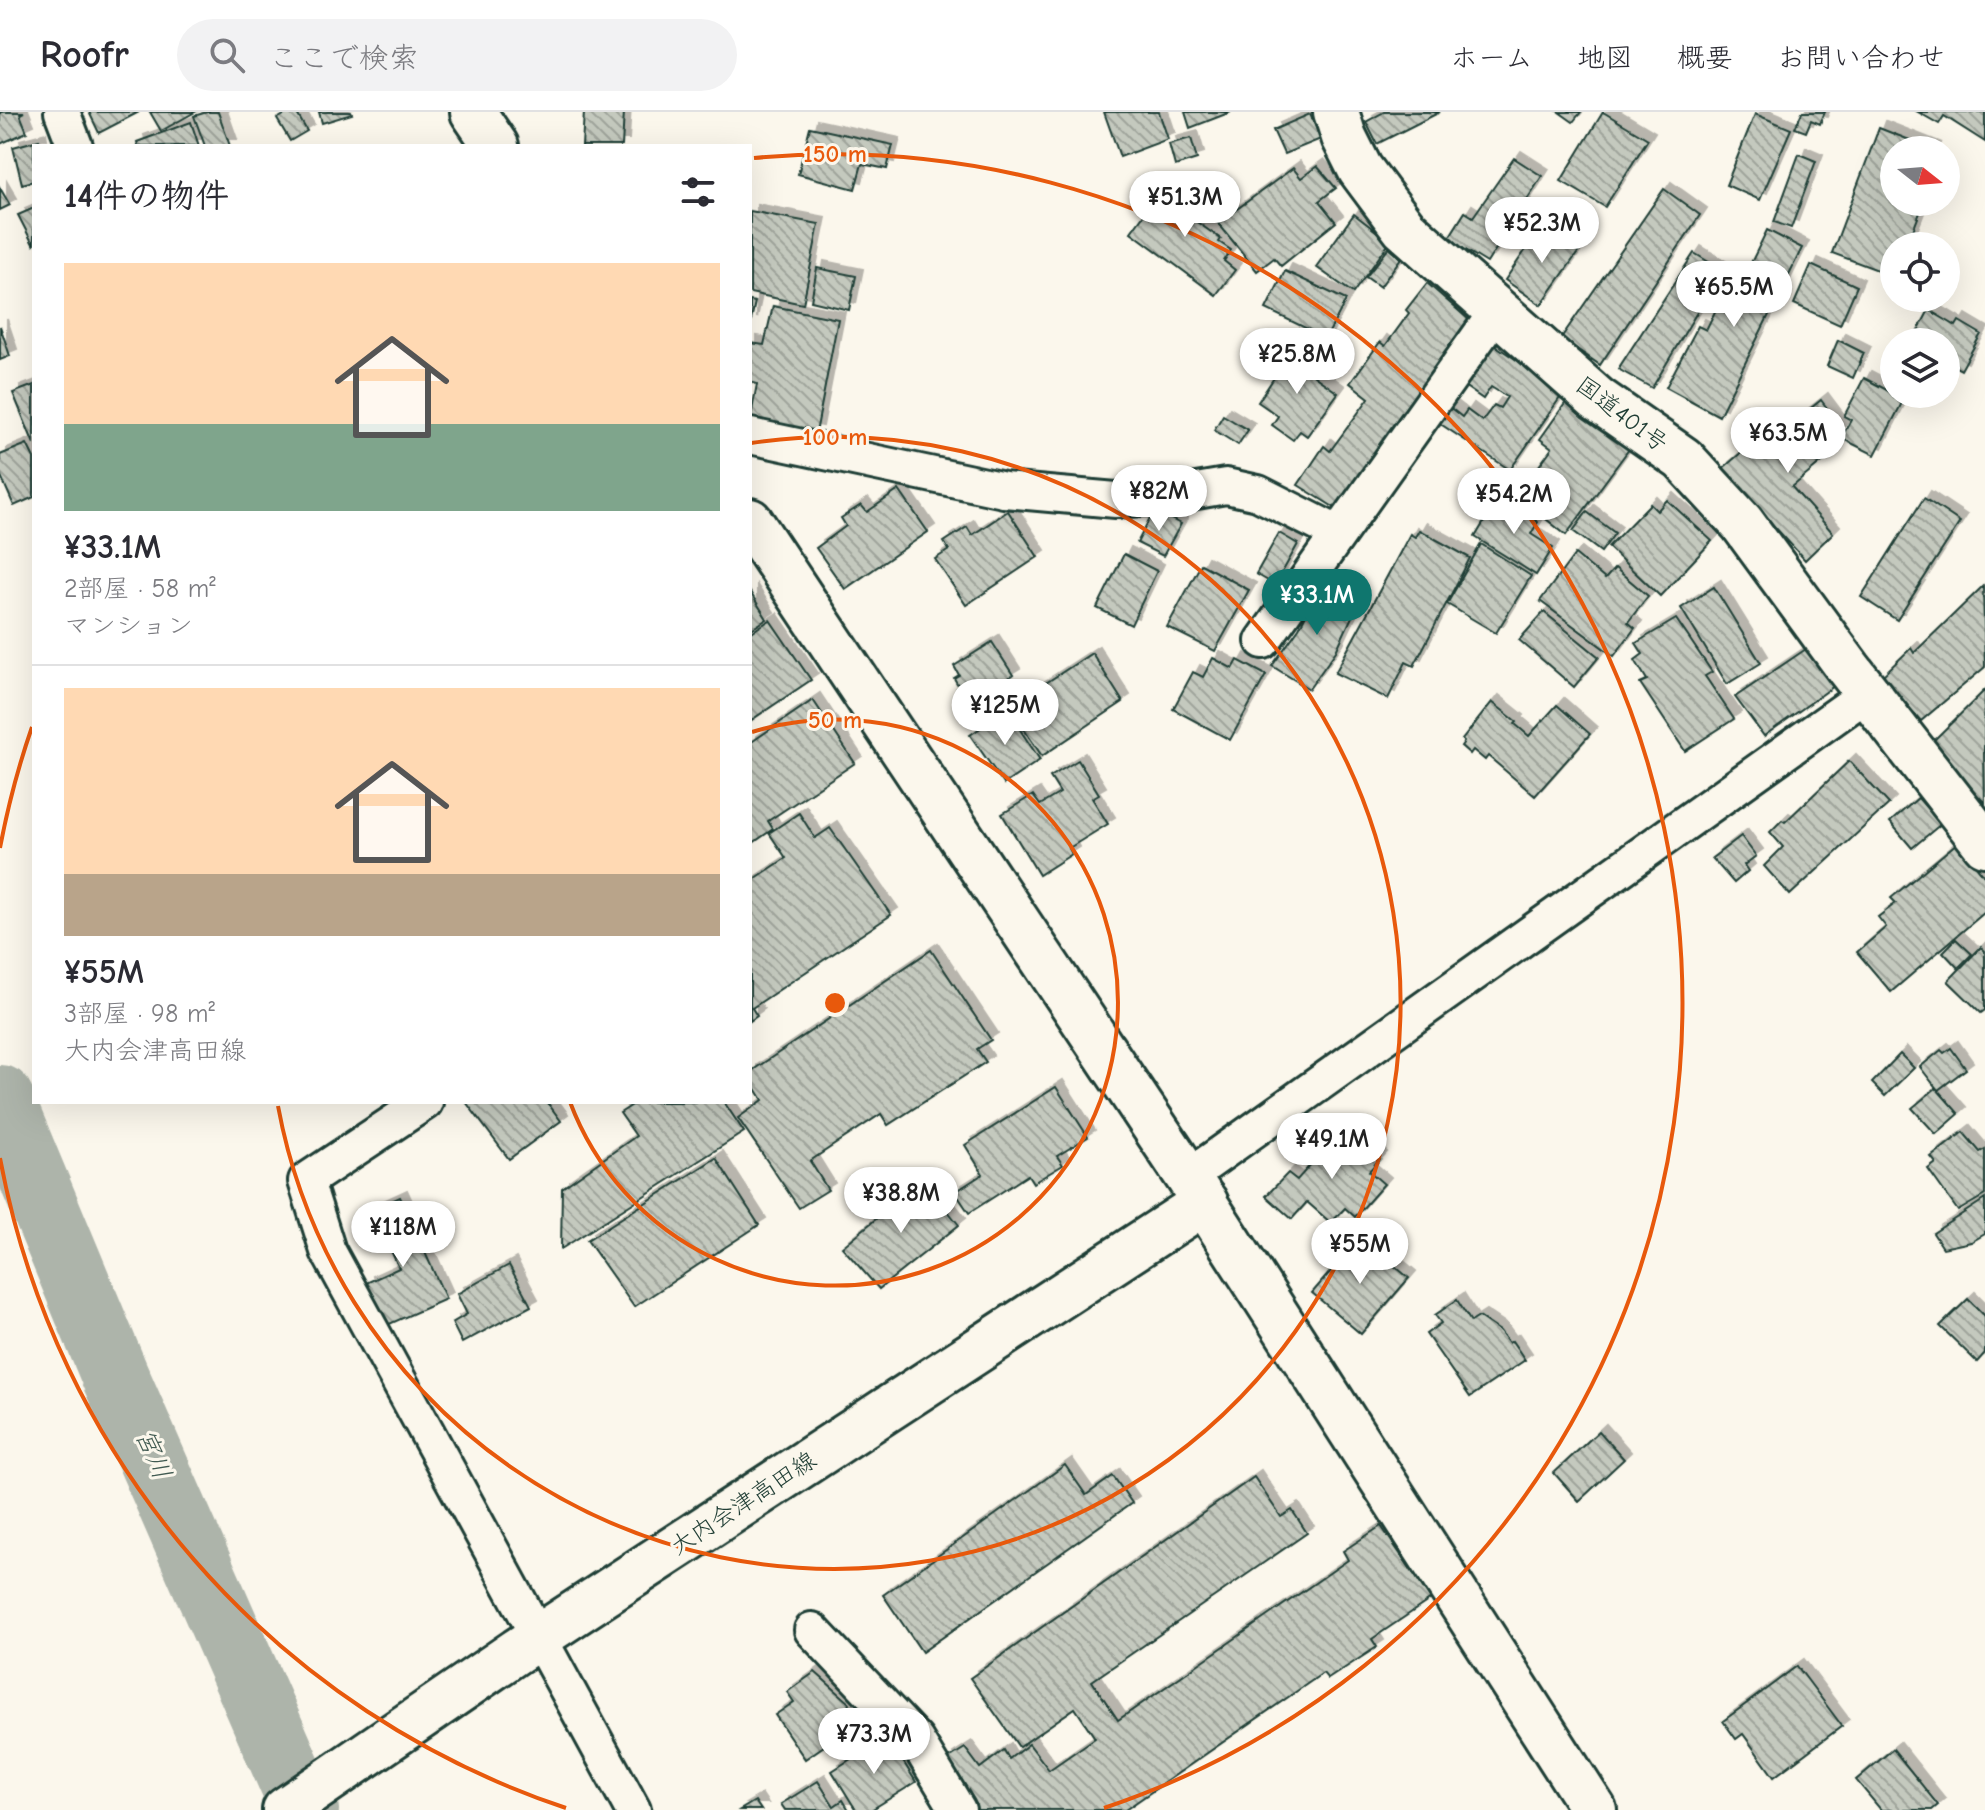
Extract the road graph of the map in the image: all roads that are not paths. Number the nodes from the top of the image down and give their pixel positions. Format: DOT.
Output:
graph roads {
  1 [pos="62,112"];
  2 [pos="473,112"];
  3 [pos="1336,112"];
  4 [pos="74,144"];
  5 [pos="495,144"];
  6 [pos="1497,311"];
  7 [pos="752,436"];
  8 [pos="752,524"];
  9 [pos="1337,533"];
  10 [pos="1263,641"];
  11 [pos="1868,693"];
  12 [pos="1985,844"];
  13 [pos="422,1104"];
  14 [pos="1197,1190"];
  15 [pos="812,1630"];
  16 [pos="528,1644"];
  17 [pos="285,1810"];
  18 [pos="633,1810"];
  19 [pos="958,1810"];
  20 [pos="1594,1810"];
  1 -- 4 [label="street"];
  2 -- 5 [label="main road"];
  3 -- 6 [label="main road, 国道401号"];
  6 -- 9 [label="street"];
  6 -- 11 [label="main road, 国道401号"];
  7 -- 9 [label="street"];
  8 -- 14 [label="main road"];
  9 -- 10 [label="street"];
  11 -- 12 [label="main road, 国道401号"];
  11 -- 14 [label="street"];
  13 -- 16 [label="street"];
  14 -- 16 [label="main road, 大内会津高田線"];
  14 -- 20 [label="main road"];
  15 -- 19 [label="street"];
  16 -- 17 [label="main road, 大内会津高田線"];
  16 -- 18 [label="street"];
}
